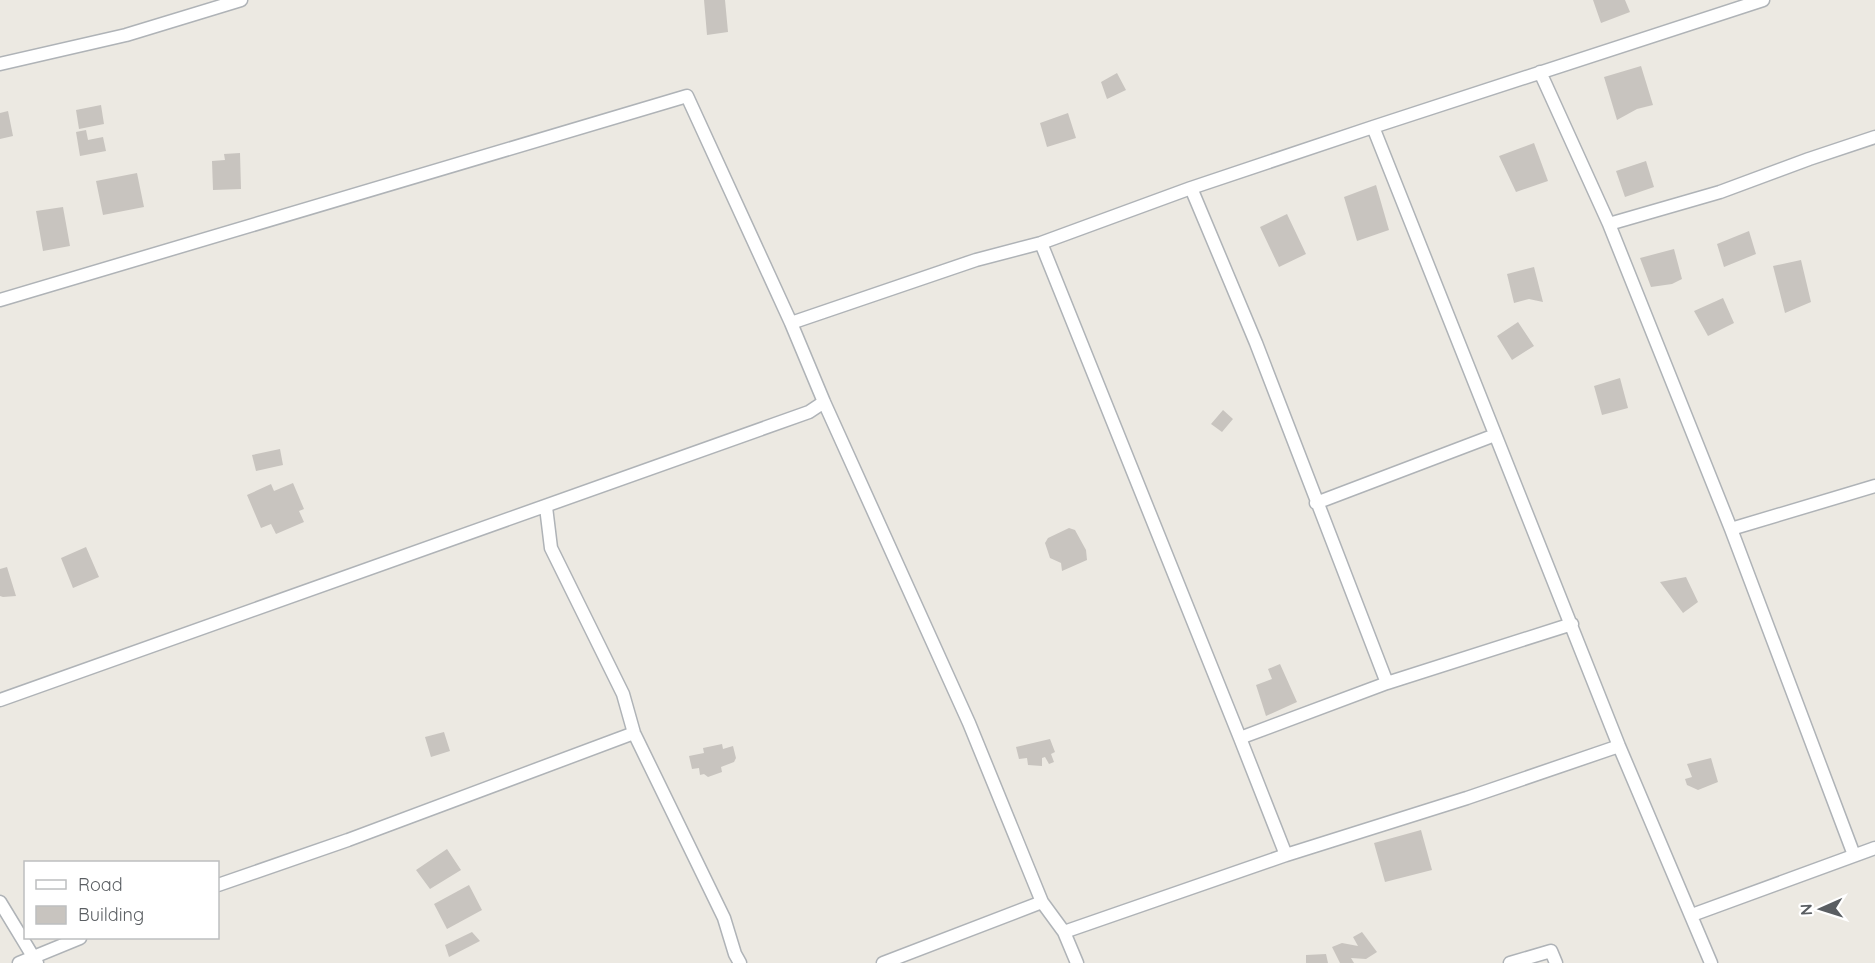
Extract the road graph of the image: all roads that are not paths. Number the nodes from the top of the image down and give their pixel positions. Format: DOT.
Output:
graph roads {
  1 [pos="241,0"];
  2 [pos="1763,0"];
  3 [pos="0,64"];
  4 [pos="1540,72"];
  5 [pos="1373,127"];
  6 [pos="1875,137"];
  7 [pos="1191,188"];
  8 [pos="1609,224"];
  9 [pos="1041,243"];
  10 [pos="0,300"];
  11 [pos="791,323"];
  12 [pos="824,402"];
  13 [pos="1496,435"];
  14 [pos="1875,486"];
  15 [pos="1316,502"];
  16 [pos="546,507"];
  17 [pos="1731,529"];
  18 [pos="1572,624"];
  19 [pos="1387,683"];
  20 [pos="0,700"];
  21 [pos="634,733"];
  22 [pos="1240,738"];
  23 [pos="1619,746"];
  24 [pos="1875,849"];
  25 [pos="1286,855"];
  26 [pos="1854,855"];
  27 [pos="219,885"];
  28 [pos="0,902"];
  29 [pos="1042,902"];
  30 [pos="1692,915"];
  31 [pos="1064,932"];
  32 [pos="78,939"];
  33 [pos="35,960"];
  34 [pos="19,963"];
  35 [pos="740,963"];
  36 [pos="883,963"];
  37 [pos="1077,963"];
  38 [pos="1510,963"];
  39 [pos="1556,963"];
  40 [pos="1711,963"];
  1 -- 3 [label="street"];
  2 -- 4 [label="street"];
  4 -- 5 [label="street"];
  4 -- 8 [label="street"];
  5 -- 7 [label="street"];
  5 -- 13 [label="street"];
  6 -- 8 [label="street"];
  7 -- 9 [label="street"];
  7 -- 15 [label="street"];
  8 -- 17 [label="street"];
  9 -- 11 [label="street"];
  9 -- 22 [label="street"];
  10 -- 11 [label="street"];
  11 -- 12 [label="street"];
  12 -- 16 [label="street"];
  12 -- 29 [label="street"];
  13 -- 15 [label="street"];
  13 -- 18 [label="street"];
  14 -- 17 [label="street"];
  15 -- 19 [label="street"];
  16 -- 20 [label="street"];
  16 -- 21 [label="street"];
  17 -- 26 [label="street"];
  18 -- 19 [label="street"];
  18 -- 23 [label="street"];
  19 -- 22 [label="street"];
  21 -- 27 [label="street"];
  21 -- 35 [label="street"];
  22 -- 25 [label="street"];
  23 -- 25 [label="street"];
  23 -- 30 [label="street"];
  24 -- 26 [label="street"];
  25 -- 31 [label="street"];
  26 -- 30 [label="street"];
  28 -- 33 [label="street"];
  29 -- 31 [label="street"];
  29 -- 36 [label="street"];
  30 -- 40 [label="street"];
  31 -- 37 [label="street"];
  32 -- 33 [label="street"];
  33 -- 34 [label="street"];
  38 -- 39 [label="street"];
}
